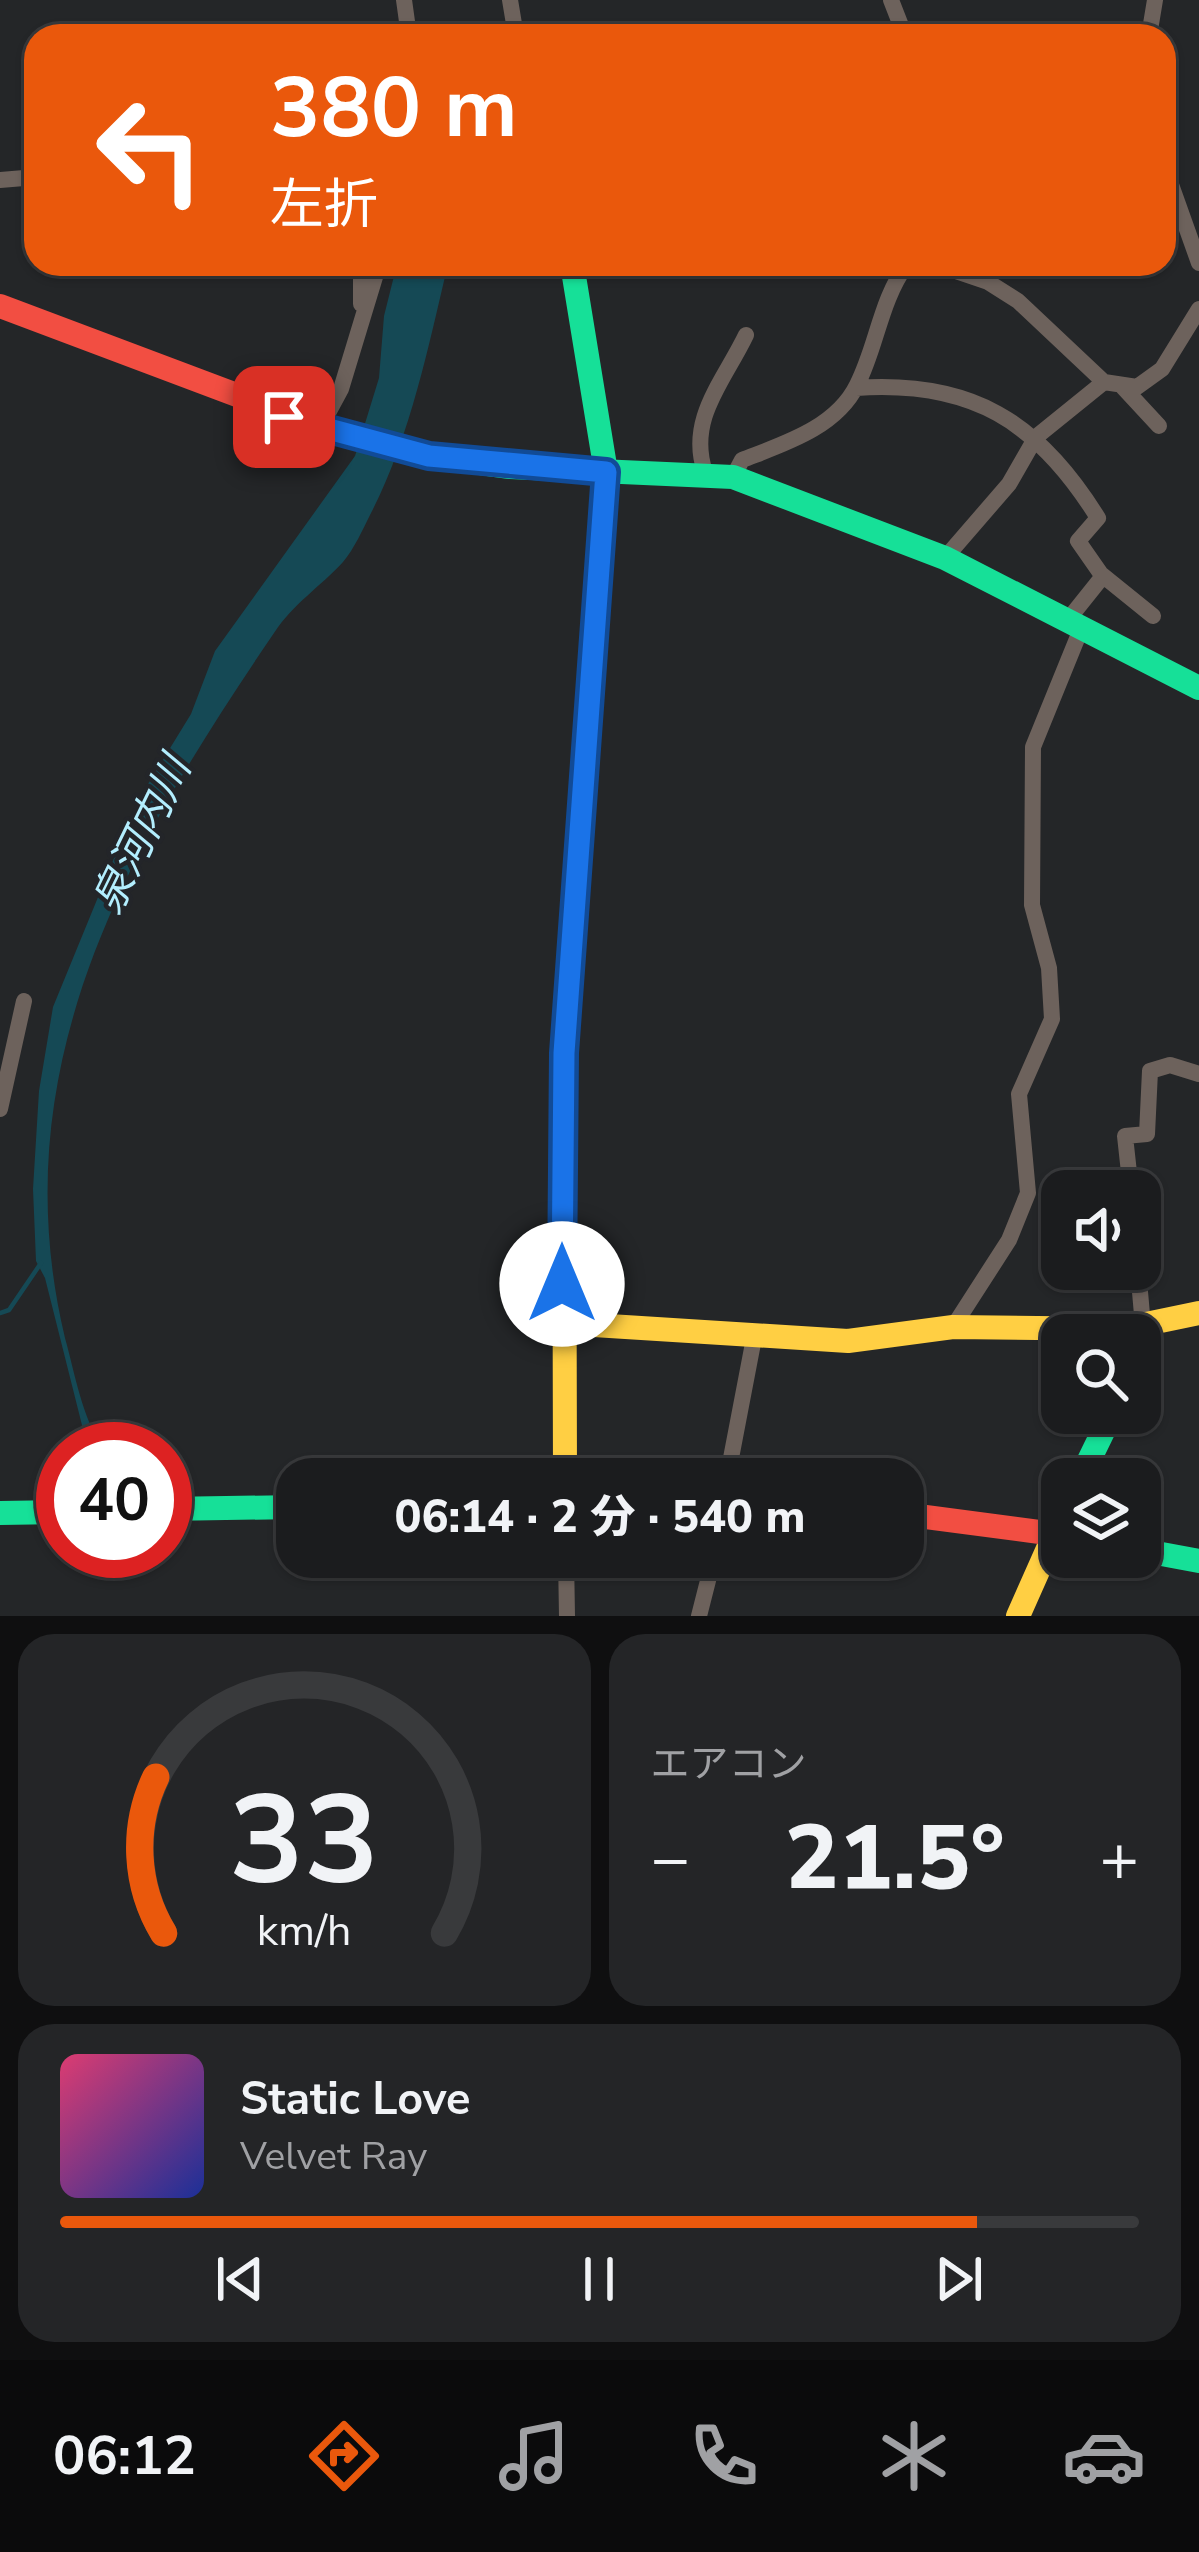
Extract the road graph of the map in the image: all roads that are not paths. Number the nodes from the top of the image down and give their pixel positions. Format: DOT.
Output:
graph roads {
  1 [pos="1176,206"];
  2 [pos="1199,263"];
  3 [pos="361,276"];
  4 [pos="375,276"];
  5 [pos="574,276"];
  6 [pos="901,276"];
  7 [pos="970,276"];
  8 [pos="0,306"];
  9 [pos="1199,309"];
  10 [pos="360,328"];
  11 [pos="746,335"];
  12 [pos="1113,383"];
  13 [pos="856,388"];
  14 [pos="1159,426"];
  15 [pos="320,428"];
  16 [pos="1036,437"];
  17 [pos="606,472"];
  18 [pos="705,472"];
  19 [pos="733,477"];
  20 [pos="945,558"];
  21 [pos="1103,577"];
  22 [pos="1153,616"];
  23 [pos="1074,625"];
  24 [pos="1199,688"];
  25 [pos="24,1001"];
  26 [pos="1199,1074"];
  27 [pos="0,1109"];
  28 [pos="1129,1170"];
  29 [pos="1199,1313"];
  30 [pos="1161,1322"];
  31 [pos="562,1323"];
  32 [pos="953,1327"];
  33 [pos="1041,1328"];
  34 [pos="754,1338"];
  35 [pos="565,1458"];
  36 [pos="732,1458"];
  37 [pos="276,1507"];
  38 [pos="192,1509"];
  39 [pos="0,1513"];
  40 [pos="36,1513"];
  41 [pos="924,1516"];
  42 [pos="1041,1526"];
  43 [pos="1161,1554"];
  44 [pos="1199,1561"];
  45 [pos="1041,1567"];
  46 [pos="566,1578"];
  47 [pos="709,1578"];
  48 [pos="567,1616"];
  49 [pos="699,1616"];
  50 [pos="1018,1616"];
  1 -- 2 [label="street"];
  3 -- 10 [label="street"];
  4 -- 10 [label="street"];
  5 -- 17 [label="street"];
  6 -- 13 [label="street"];
  7 -- 12 [label="street"];
  8 -- 15 [label="street"];
  9 -- 12 [label="street"];
  10 -- 15 [label="street"];
  11 -- 18 [label="street"];
  12 -- 14 [label="street"];
  12 -- 16 [label="street"];
  13 -- 16 [label="street"];
  13 -- 19 [label="street"];
  15 -- 17 [label="street"];
  16 -- 20 [label="street"];
  16 -- 21 [label="street"];
  17 -- 18 [label="street"];
  17 -- 31 [label="street"];
  18 -- 19 [label="street"];
  19 -- 20 [label="street"];
  20 -- 23 [label="street"];
  21 -- 22 [label="street"];
  21 -- 23 [label="street"];
  23 -- 24 [label="street"];
  23 -- 32 [label="street"];
  25 -- 27 [label="street"];
  26 -- 28 [label="street"];
  29 -- 30 [label="street"];
  31 -- 34 [label="street"];
  31 -- 35 [label="street"];
  32 -- 33 [label="street"];
  32 -- 34 [label="street"];
  34 -- 36 [label="street"];
  37 -- 38 [label="street"];
  39 -- 40 [label="street"];
  41 -- 42 [label="street"];
  43 -- 44 [label="street"];
  45 -- 50 [label="street"];
  46 -- 48 [label="street"];
  47 -- 49 [label="street"];
}
